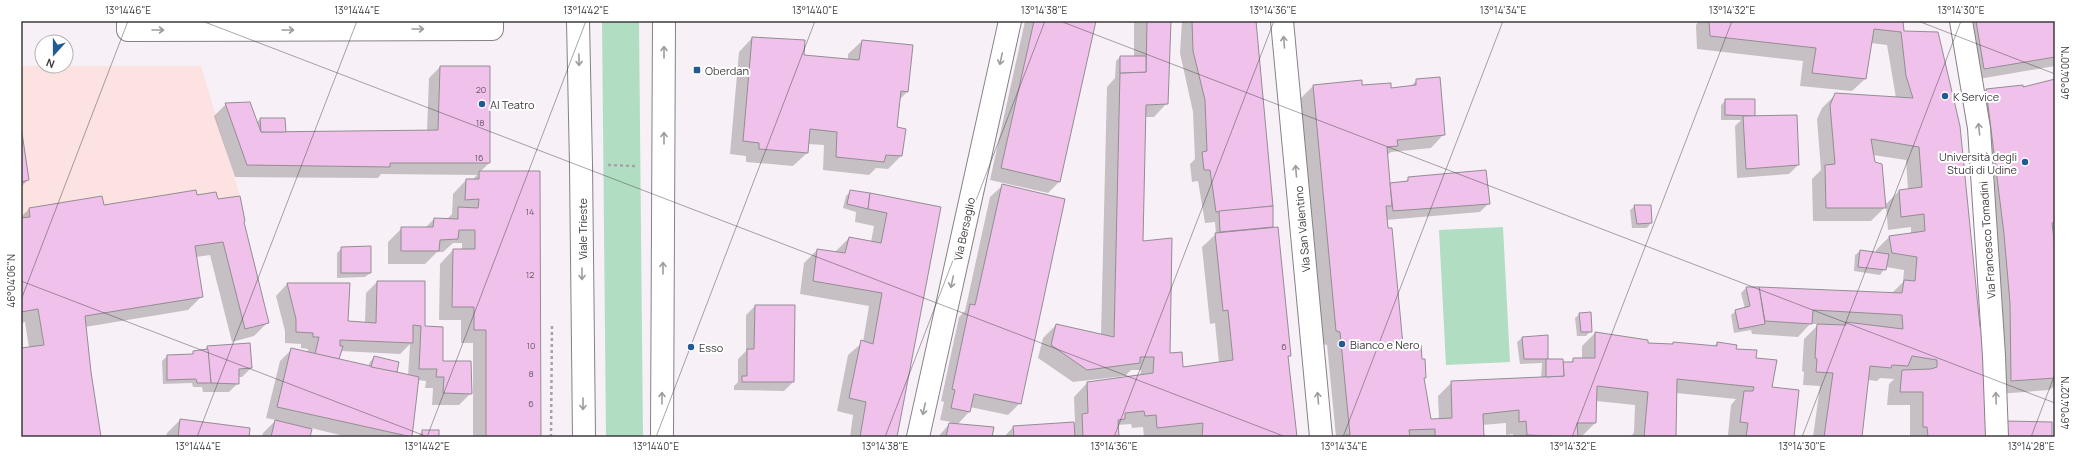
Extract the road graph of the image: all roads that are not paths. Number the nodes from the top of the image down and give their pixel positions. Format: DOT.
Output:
graph roads {
  1 [pos="128,21"];
  2 [pos="492,21"];
  3 [pos="578,21"];
  4 [pos="664,21"];
  5 [pos="1010,21"];
  6 [pos="1282,21"];
  7 [pos="1961,21"];
  8 [pos="584,437"];
  9 [pos="662,437"];
  10 [pos="918,437"];
  11 [pos="1321,437"];
  12 [pos="1997,437"];
  1 -- 2 [label="street, one-way"];
  3 -- 8 [label="street, Viale Trieste, one-way"];
  9 -- 4 [label="street, one-way"];
  5 -- 10 [label="street, Via Bersaglio, one-way"];
  11 -- 6 [label="street, Via San Valentino, one-way"];
  12 -- 7 [label="street, Via Francesco Tomadini, one-way"];
}
